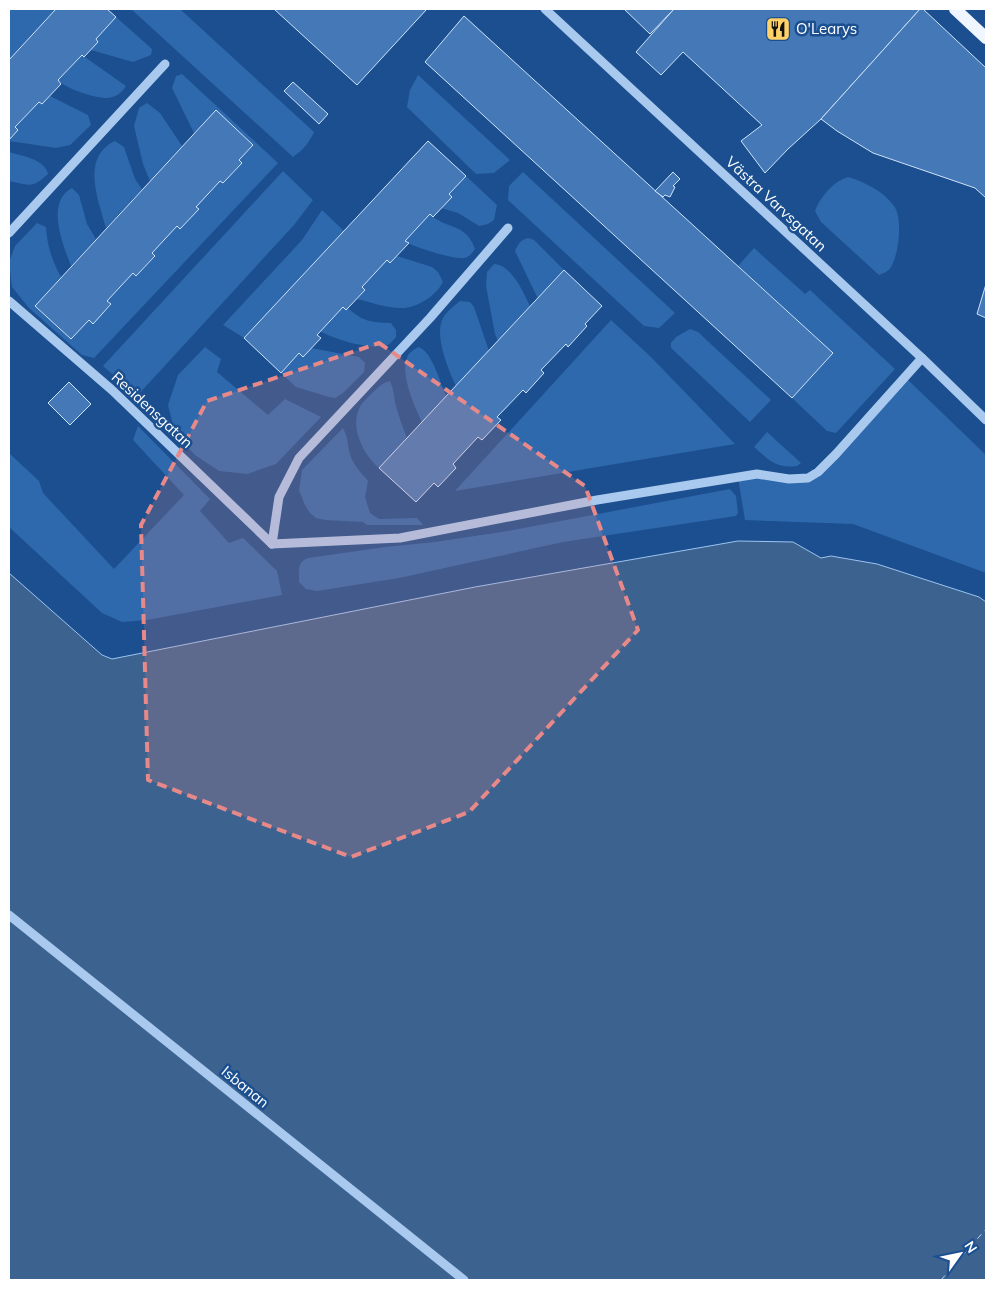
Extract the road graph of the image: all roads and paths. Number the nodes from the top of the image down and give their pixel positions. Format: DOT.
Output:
graph roads {
  1 [pos="955,9"];
  2 [pos="551,11"];
  3 [pos="986,38"];
  4 [pos="165,64"];
  5 [pos="508,228"];
  6 [pos="9,233"];
  7 [pos="9,301"];
  8 [pos="922,358"];
  9 [pos="986,420"];
  10 [pos="272,544"];
  11 [pos="9,915"];
  12 [pos="464,1280"];
  1 -- 3 [label="main road"];
  2 -- 8 [label="street, Västra Varvsgatan"];
  4 -- 6 [label="street"];
  5 -- 10 [label="street"];
  7 -- 10 [label="street, Residensgatan"];
  8 -- 9 [label="street, Västra Varvsgatan"];
  8 -- 10 [label="street"];
  11 -- 12 [label="street, Isbanan"];
}
